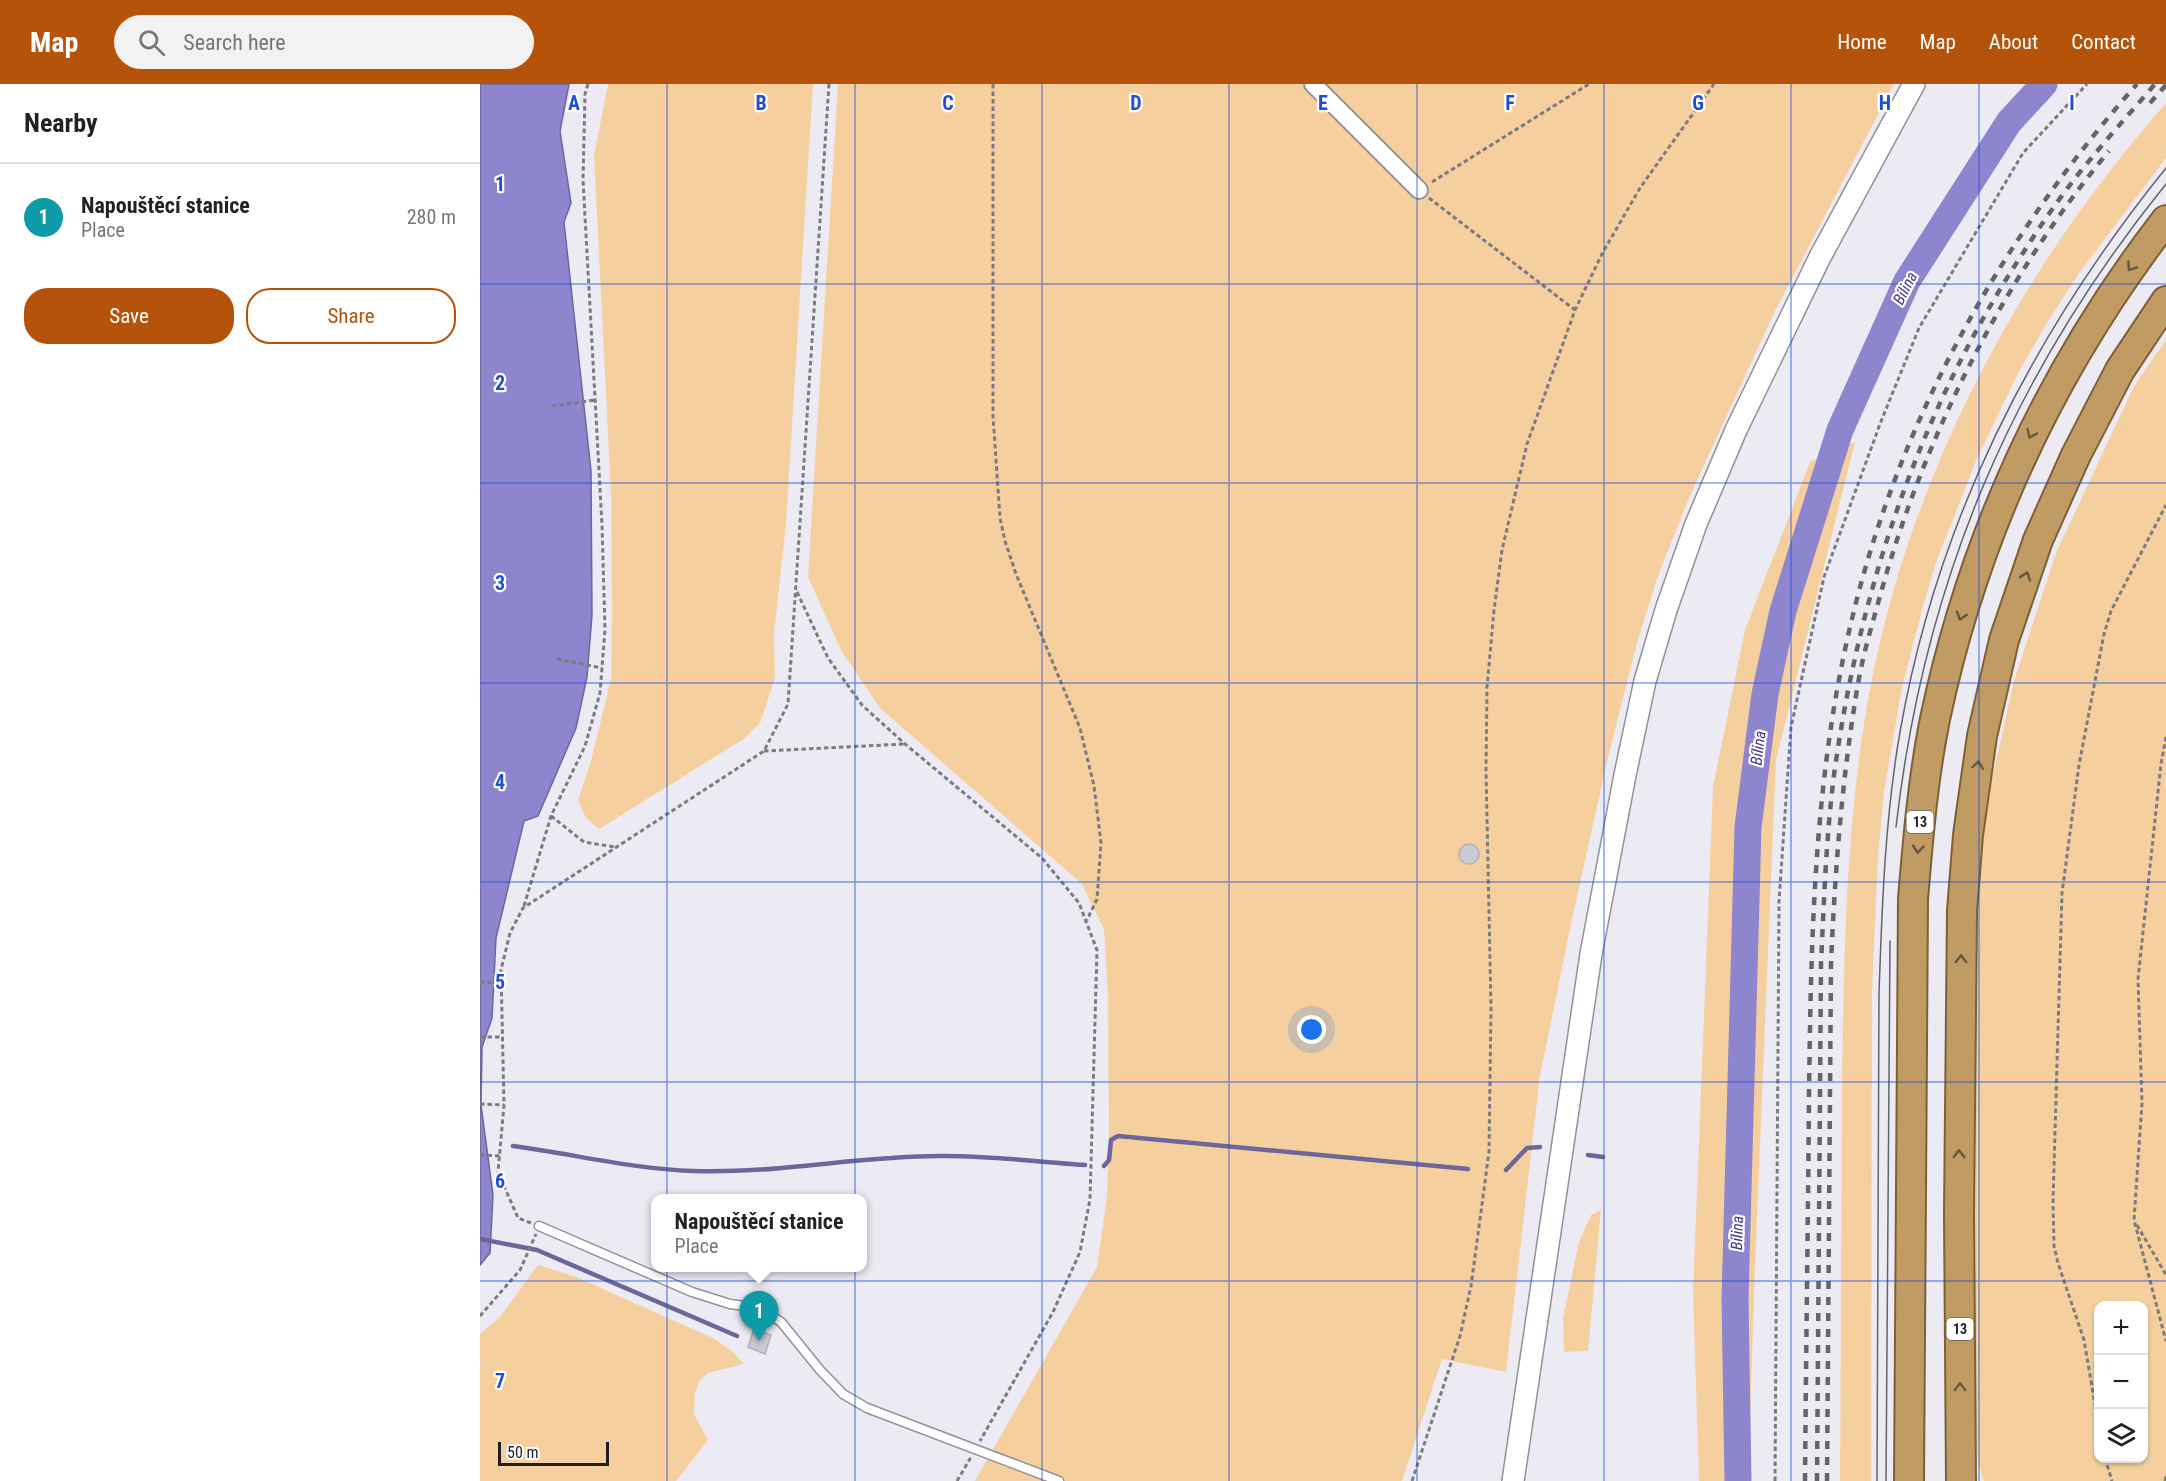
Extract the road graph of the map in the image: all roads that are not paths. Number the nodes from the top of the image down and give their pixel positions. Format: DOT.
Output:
graph roads {
  1 [pos="1313,84"];
  2 [pos="1914,84"];
  3 [pos="1419,190"];
  4 [pos="2166,220"];
  5 [pos="2166,302"];
  6 [pos="539,1226"];
  7 [pos="1960,1446"];
  8 [pos="1059,1481"];
  9 [pos="1513,1481"];
  10 [pos="1909,1481"];
  11 [pos="1961,1481"];
  12 [pos="1968,1481"];
  1 -- 3 [label="street"];
  2 -- 9 [label="street"];
  4 -- 10 [label="highway, 13, one-way"];
  7 -- 5 [label="highway, 13, one-way"];
  6 -- 8 [label="lane"];
  7 -- 11 [label="highway, 13"];
  7 -- 12 [label="lane"];
}
